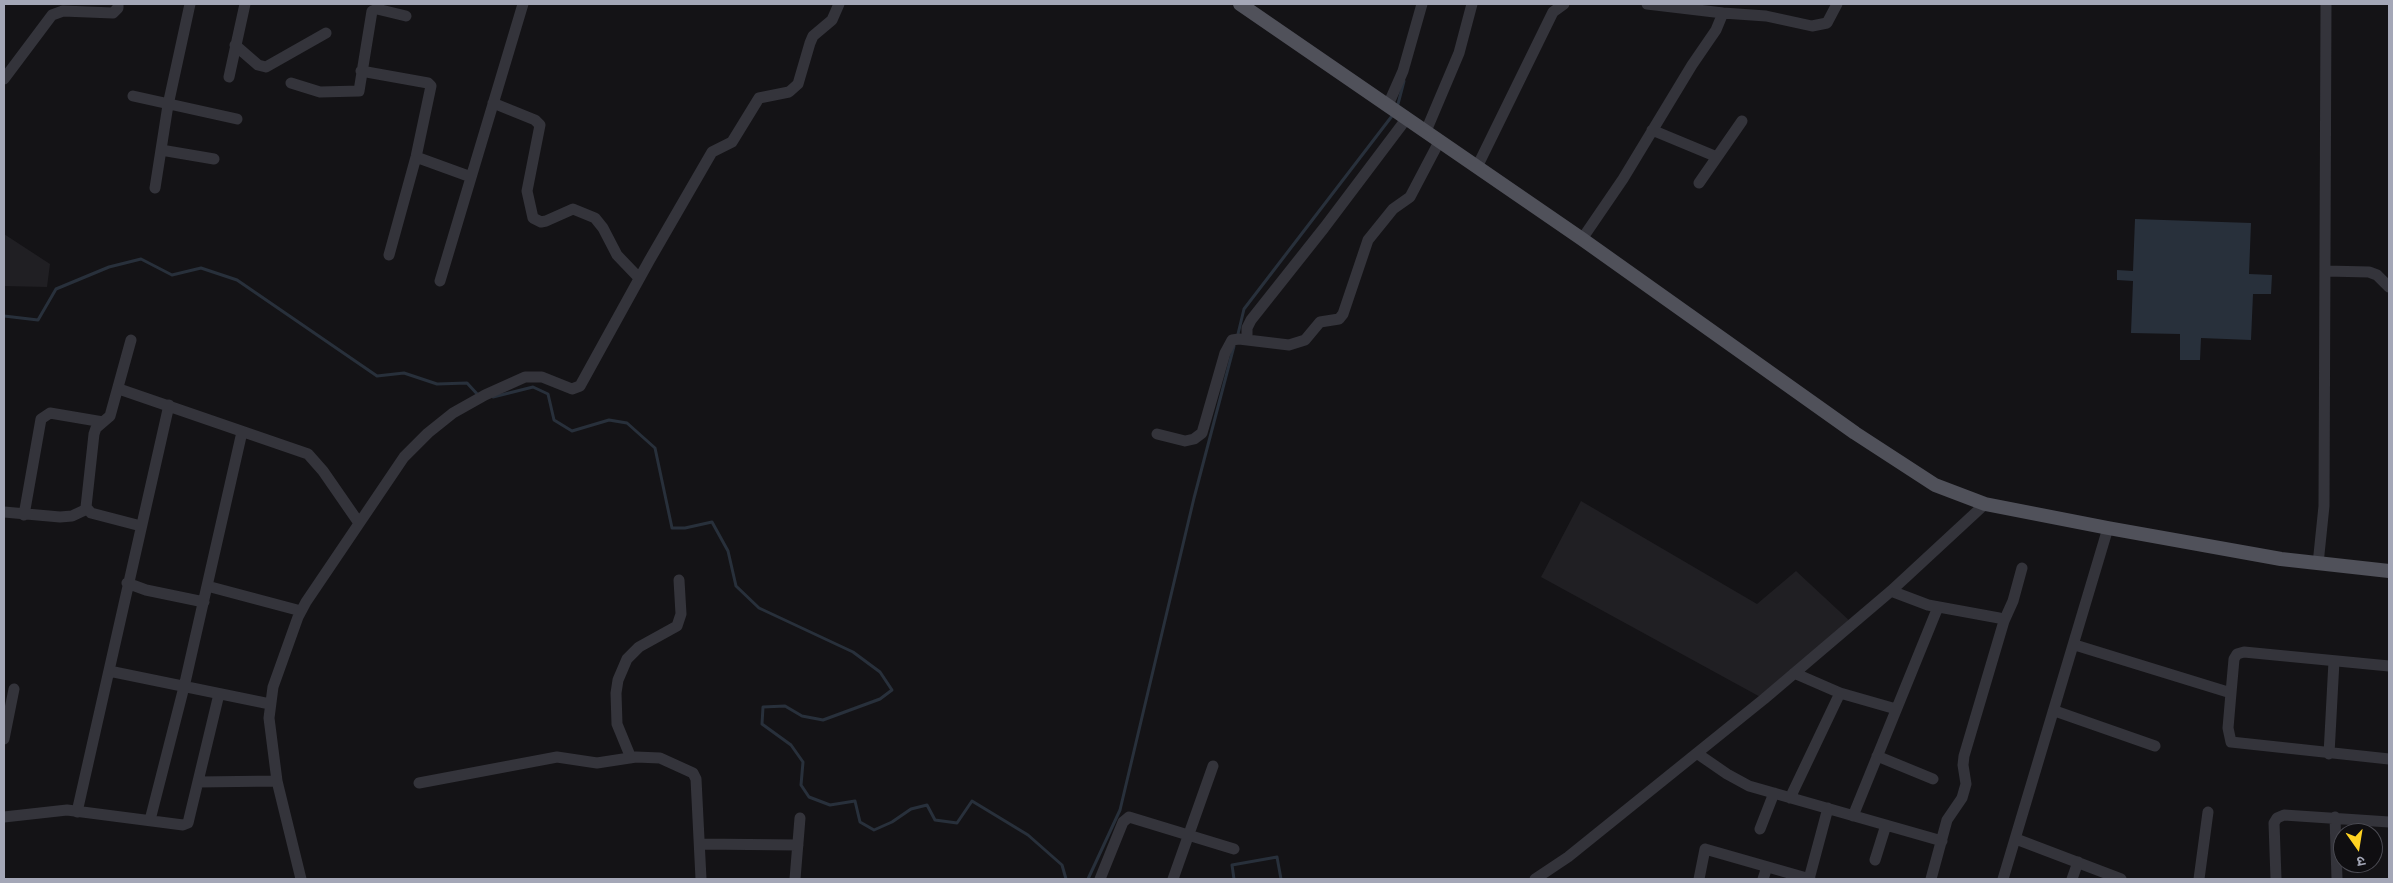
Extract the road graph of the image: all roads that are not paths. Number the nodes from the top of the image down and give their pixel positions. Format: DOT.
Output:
graph roads {
  1 [pos="118,4"];
  2 [pos="190,4"];
  3 [pos="245,4"];
  4 [pos="523,4"];
  5 [pos="839,4"];
  6 [pos="1240,4"];
  7 [pos="1422,4"];
  8 [pos="1472,4"];
  9 [pos="1564,4"];
  10 [pos="1647,4"];
  11 [pos="1837,4"];
  12 [pos="2326,4"];
  13 [pos="1723,14"];
  14 [pos="406,16"];
  15 [pos="326,33"];
  16 [pos="235,45"];
  17 [pos="361,71"];
  18 [pos="229,76"];
  19 [pos="4,79"];
  20 [pos="291,83"];
  21 [pos="132,96"];
  22 [pos="493,104"];
  23 [pos="1388,104"];
  24 [pos="168,105"];
  25 [pos="237,118"];
  26 [pos="1407,118"];
  27 [pos="1742,120"];
  28 [pos="1652,130"];
  29 [pos="1426,132"];
  30 [pos="1440,140"];
  31 [pos="161,150"];
  32 [pos="416,157"];
  33 [pos="1717,157"];
  34 [pos="214,159"];
  35 [pos="1477,167"];
  36 [pos="471,177"];
  37 [pos="1699,183"];
  38 [pos="155,188"];
  39 [pos="1582,239"];
  40 [pos="389,255"];
  41 [pos="2326,271"];
  42 [pos="639,278"];
  43 [pos="440,281"];
  44 [pos="2389,287"];
  45 [pos="131,340"];
  46 [pos="1247,340"];
  47 [pos="119,389"];
  48 [pos="169,405"];
  49 [pos="104,422"];
  50 [pos="242,432"];
  51 [pos="1157,434"];
  52 [pos="1985,504"];
  53 [pos="87,509"];
  54 [pos="4,512"];
  55 [pos="24,515"];
  56 [pos="360,523"];
  57 [pos="142,526"];
  58 [pos="2108,528"];
  59 [pos="2318,564"];
  60 [pos="2022,568"];
  61 [pos="2389,571"];
  62 [pos="679,580"];
  63 [pos="127,583"];
  64 [pos="207,586"];
  65 [pos="1891,591"];
  66 [pos="204,602"];
  67 [pos="1938,607"];
  68 [pos="301,611"];
  69 [pos="2004,621"];
  70 [pos="2075,645"];
  71 [pos="2334,661"];
  72 [pos="2389,666"];
  73 [pos="109,671"];
  74 [pos="1794,673"];
  75 [pos="184,687"];
  76 [pos="14,689"];
  77 [pos="1840,693"];
  78 [pos="2231,693"];
  79 [pos="219,694"];
  80 [pos="270,704"];
  81 [pos="1896,709"];
  82 [pos="2055,711"];
  83 [pos="4,739"];
  84 [pos="2155,746"];
  85 [pos="1698,754"];
  86 [pos="2330,754"];
  87 [pos="1877,756"];
  88 [pos="631,758"];
  89 [pos="2389,759"];
  90 [pos="1213,766"];
  91 [pos="1933,779"];
  92 [pos="277,781"];
  93 [pos="198,782"];
  94 [pos="418,784"];
  95 [pos="1774,793"];
  96 [pos="1790,798"];
  97 [pos="1828,808"];
  98 [pos="77,812"];
  99 [pos="2208,812"];
  100 [pos="1853,816"];
  101 [pos="4,817"];
  102 [pos="2335,817"];
  103 [pos="800,818"];
  104 [pos="150,820"];
  105 [pos="2389,822"];
  106 [pos="1886,825"];
  107 [pos="1760,829"];
  108 [pos="1189,835"];
  109 [pos="2016,839"];
  110 [pos="1942,841"];
  111 [pos="700,844"];
  112 [pos="798,845"];
  113 [pos="1234,848"];
  114 [pos="1875,860"];
  115 [pos="2078,862"];
  116 [pos="1767,867"];
  117 [pos="300,879"];
  118 [pos="701,879"];
  119 [pos="795,879"];
  120 [pos="1100,879"];
  121 [pos="1173,879"];
  122 [pos="1535,879"];
  123 [pos="1699,879"];
  124 [pos="1763,879"];
  125 [pos="1810,879"];
  126 [pos="1931,879"];
  127 [pos="2003,879"];
  128 [pos="2072,879"];
  129 [pos="2121,879"];
  130 [pos="2199,879"];
  131 [pos="2276,879"];
  132 [pos="2337,879"];
  1 -- 19 [label="street"];
  2 -- 24 [label="street"];
  3 -- 16 [label="street"];
  4 -- 22 [label="street"];
  5 -- 42 [label="street"];
  6 -- 23 [label="main road"];
  7 -- 23 [label="street"];
  8 -- 29 [label="street"];
  9 -- 35 [label="street"];
  10 -- 13 [label="street"];
  11 -- 13 [label="street"];
  12 -- 41 [label="street"];
  13 -- 28 [label="street"];
  14 -- 17 [label="street"];
  15 -- 16 [label="street"];
  16 -- 18 [label="street"];
  17 -- 20 [label="street"];
  17 -- 32 [label="street"];
  21 -- 24 [label="street"];
  22 -- 36 [label="street"];
  22 -- 42 [label="street"];
  23 -- 26 [label="main road"];
  24 -- 25 [label="street"];
  24 -- 31 [label="street"];
  26 -- 29 [label="main road"];
  26 -- 46 [label="street"];
  27 -- 33 [label="street"];
  28 -- 33 [label="street"];
  28 -- 39 [label="street"];
  29 -- 30 [label="main road"];
  30 -- 35 [label="main road"];
  30 -- 46 [label="street"];
  31 -- 34 [label="street"];
  31 -- 38 [label="street"];
  32 -- 36 [label="street"];
  32 -- 40 [label="street"];
  33 -- 37 [label="street"];
  35 -- 39 [label="main road"];
  36 -- 43 [label="street"];
  39 -- 52 [label="main road"];
  41 -- 44 [label="street"];
  41 -- 59 [label="street"];
  42 -- 56 [label="street"];
  45 -- 47 [label="street"];
  46 -- 51 [label="street"];
  47 -- 48 [label="street"];
  47 -- 49 [label="street"];
  48 -- 50 [label="street"];
  48 -- 57 [label="street"];
  49 -- 53 [label="street"];
  49 -- 55 [label="street"];
  50 -- 56 [label="street"];
  50 -- 64 [label="street"];
  52 -- 58 [label="main road"];
  52 -- 65 [label="street"];
  53 -- 55 [label="street"];
  53 -- 57 [label="street"];
  54 -- 55 [label="street"];
  56 -- 68 [label="street"];
  57 -- 63 [label="street"];
  58 -- 59 [label="main road"];
  58 -- 70 [label="street"];
  59 -- 61 [label="main road"];
  60 -- 69 [label="street"];
  62 -- 88 [label="street"];
  63 -- 66 [label="street"];
  63 -- 73 [label="street"];
  64 -- 66 [label="street"];
  64 -- 68 [label="street"];
  65 -- 67 [label="street"];
  65 -- 74 [label="street"];
  66 -- 75 [label="street"];
  67 -- 69 [label="street"];
  67 -- 81 [label="street"];
  68 -- 80 [label="street"];
  69 -- 110 [label="street"];
  70 -- 78 [label="street"];
  70 -- 82 [label="street"];
  71 -- 72 [label="street"];
  71 -- 78 [label="street"];
  71 -- 86 [label="street"];
  73 -- 75 [label="street"];
  73 -- 98 [label="street"];
  74 -- 77 [label="street"];
  74 -- 85 [label="street"];
  75 -- 79 [label="street"];
  75 -- 104 [label="street"];
  76 -- 83 [label="street"];
  77 -- 81 [label="street"];
  77 -- 96 [label="street"];
  78 -- 86 [label="street"];
  79 -- 80 [label="street"];
  79 -- 93 [label="street"];
  80 -- 92 [label="street"];
  81 -- 87 [label="street"];
  82 -- 84 [label="street"];
  82 -- 109 [label="street"];
  85 -- 95 [label="street"];
  85 -- 122 [label="street"];
  86 -- 89 [label="street"];
  87 -- 91 [label="street"];
  87 -- 100 [label="street"];
  88 -- 94 [label="street"];
  88 -- 111 [label="street"];
  90 -- 108 [label="street"];
  92 -- 93 [label="street"];
  92 -- 117 [label="street"];
  93 -- 104 [label="street"];
  95 -- 96 [label="street"];
  95 -- 107 [label="street"];
  96 -- 97 [label="street"];
  97 -- 100 [label="street"];
  97 -- 125 [label="street"];
  98 -- 101 [label="street"];
  98 -- 104 [label="street"];
  99 -- 130 [label="street"];
  100 -- 106 [label="street"];
  102 -- 105 [label="street"];
  102 -- 131 [label="street"];
  102 -- 132 [label="street"];
  103 -- 112 [label="street"];
  106 -- 110 [label="street"];
  106 -- 114 [label="street"];
  108 -- 113 [label="street"];
  108 -- 120 [label="street"];
  108 -- 121 [label="street"];
  109 -- 115 [label="street"];
  109 -- 127 [label="street"];
  110 -- 126 [label="street"];
  111 -- 112 [label="street"];
  111 -- 118 [label="street"];
  112 -- 119 [label="street"];
  115 -- 128 [label="street"];
  115 -- 129 [label="street"];
  116 -- 123 [label="street"];
  116 -- 124 [label="street"];
  116 -- 125 [label="street"];
}
